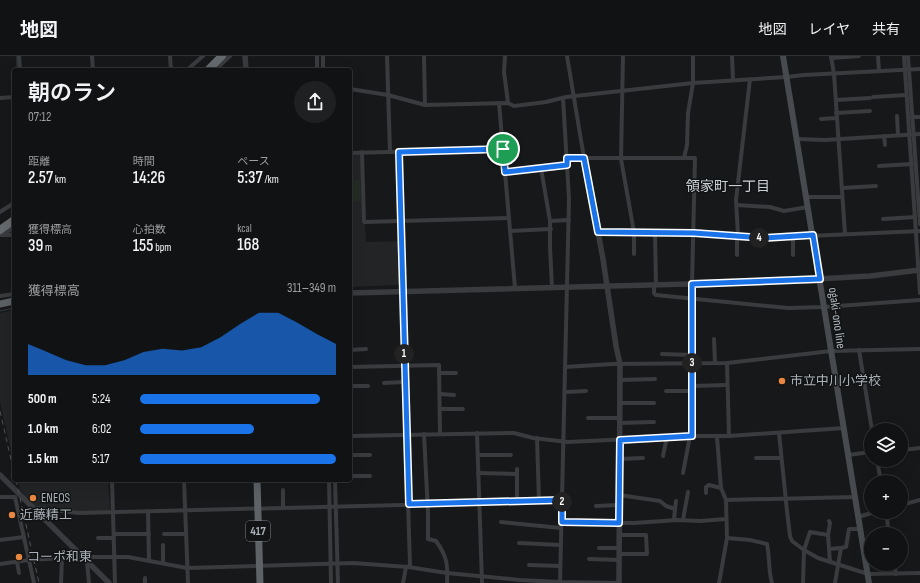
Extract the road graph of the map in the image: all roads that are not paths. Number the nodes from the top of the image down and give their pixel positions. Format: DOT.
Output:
graph roads {
  1 [pos="19,56"];
  2 [pos="92,56"];
  3 [pos="170,56"];
  4 [pos="203,56"];
  5 [pos="222,56"];
  6 [pos="230,56"];
  7 [pos="245,56"];
  8 [pos="317,56"];
  9 [pos="323,56"];
  10 [pos="387,56"];
  11 [pos="424,56"];
  12 [pos="505,56"];
  13 [pos="567,56"];
  14 [pos="623,56"];
  15 [pos="694,56"];
  16 [pos="732,56"];
  17 [pos="783,56"];
  18 [pos="859,56"];
  19 [pos="878,56"];
  20 [pos="904,56"];
  21 [pos="908,56"];
  22 [pos="831,57"];
  23 [pos="20,68"];
  24 [pos="92,68"];
  25 [pos="171,68"];
  26 [pos="189,68"];
  27 [pos="210,68"];
  28 [pos="217,68"];
  29 [pos="246,68"];
  30 [pos="317,68"];
  31 [pos="323,68"];
  32 [pos="907,69"];
  33 [pos="920,69"];
  34 [pos="879,71"];
  35 [pos="834,74"];
  36 [pos="786,77"];
  37 [pos="750,79"];
  38 [pos="733,80"];
  39 [pos="693,83"];
  40 [pos="352,89"];
  41 [pos="622,91"];
  42 [pos="906,95"];
  43 [pos="388,96"];
  44 [pos="574,96"];
  45 [pos="12,97"];
  46 [pos="0,98"];
  47 [pos="563,98"];
  48 [pos="836,100"];
  49 [pos="499,103"];
  50 [pos="508,103"];
  51 [pos="425,105"];
  52 [pos="870,111"];
  53 [pos="836,116"];
  54 [pos="897,116"];
  55 [pos="912,117"];
  56 [pos="920,117"];
  57 [pos="821,119"];
  58 [pos="911,134"];
  59 [pos="920,134"];
  60 [pos="898,135"];
  61 [pos="884,136"];
  62 [pos="797,139"];
  63 [pos="838,139"];
  64 [pos="885,145"];
  65 [pos="503,149"];
  66 [pos="362,152"];
  67 [pos="390,152"];
  68 [pos="399,152"];
  69 [pos="352,153"];
  70 [pos="567,158"];
  71 [pos="584,158"];
  72 [pos="622,158"];
  73 [pos="684,158"];
  74 [pos="912,164"];
  75 [pos="567,165"];
  76 [pos="879,166"];
  77 [pos="541,168"];
  78 [pos="505,172"];
  79 [pos="876,186"];
  80 [pos="842,188"];
  81 [pos="807,197"];
  82 [pos="842,198"];
  83 [pos="12,204"];
  84 [pos="737,205"];
  85 [pos="808,207"];
  86 [pos="0,212"];
  87 [pos="915,217"];
  88 [pos="509,218"];
  89 [pos="883,219"];
  90 [pos="569,220"];
  91 [pos="401,221"];
  92 [pos="550,221"];
  93 [pos="12,222"];
  94 [pos="920,224"];
  95 [pos="12,228"];
  96 [pos="551,229"];
  97 [pos="510,231"];
  98 [pos="918,231"];
  99 [pos="598,232"];
  100 [pos="634,232"];
  101 [pos="655,232"];
  102 [pos="1,233"];
  103 [pos="694,233"];
  104 [pos="845,234"];
  105 [pos="12,235"];
  106 [pos="813,235"];
  107 [pos="738,236"];
  108 [pos="793,237"];
  109 [pos="634,254"];
  110 [pos="737,255"];
  111 [pos="793,255"];
  112 [pos="919,270"];
  113 [pos="820,279"];
  114 [pos="692,284"];
  115 [pos="655,285"];
  116 [pos="607,286"];
  117 [pos="567,287"];
  118 [pos="515,288"];
  119 [pos="552,288"];
  120 [pos="402,292"];
  121 [pos="352,293"];
  122 [pos="920,293"];
  123 [pos="12,294"];
  124 [pos="0,296"];
  125 [pos="693,298"];
  126 [pos="920,300"];
  127 [pos="12,301"];
  128 [pos="0,304"];
  129 [pos="824,307"];
  130 [pos="714,339"];
  131 [pos="366,349"];
  132 [pos="920,349"];
  133 [pos="352,350"];
  134 [pos="859,350"];
  135 [pos="830,351"];
  136 [pos="662,354"];
  137 [pos="692,355"];
  138 [pos="692,363"];
  139 [pos="715,363"];
  140 [pos="727,363"];
  141 [pos="620,364"];
  142 [pos="405,366"];
  143 [pos="352,367"];
  144 [pos="565,367"];
  145 [pos="439,373"];
  146 [pos="456,373"];
  147 [pos="654,379"];
  148 [pos="620,380"];
  149 [pos="405,382"];
  150 [pos="384,383"];
  151 [pos="728,385"];
  152 [pos="352,386"];
  153 [pos="368,386"];
  154 [pos="692,386"];
  155 [pos="586,391"];
  156 [pos="666,391"];
  157 [pos="692,391"];
  158 [pos="565,392"];
  159 [pos="440,394"];
  160 [pos="454,396"];
  161 [pos="620,403"];
  162 [pos="654,403"];
  163 [pos="440,409"];
  164 [pos="463,409"];
  165 [pos="588,418"];
  166 [pos="620,420"];
  167 [pos="654,422"];
  168 [pos="871,423"];
  169 [pos="844,428"];
  170 [pos="477,433"];
  171 [pos="424,434"];
  172 [pos="440,434"];
  173 [pos="779,434"];
  174 [pos="407,435"];
  175 [pos="352,436"];
  176 [pos="691,436"];
  177 [pos="729,436"];
  178 [pos="667,437"];
  179 [pos="717,437"];
  180 [pos="537,438"];
  181 [pos="620,440"];
  182 [pos="564,442"];
  183 [pos="920,448"];
  184 [pos="908,449"];
  185 [pos="864,453"];
  186 [pos="352,455"];
  187 [pos="370,455"];
  188 [pos="478,455"];
  189 [pos="511,455"];
  190 [pos="848,455"];
  191 [pos="663,456"];
  192 [pos="643,458"];
  193 [pos="756,458"];
  194 [pos="781,458"];
  195 [pos="620,459"];
  196 [pos="516,468"];
  197 [pos="478,473"];
  198 [pos="683,473"];
  199 [pos="517,474"];
  200 [pos="0,475"];
  201 [pos="352,476"];
  202 [pos="370,476"];
  203 [pos="112,482"];
  204 [pos="184,482"];
  205 [pos="257,482"];
  206 [pos="329,482"];
  207 [pos="335,482"];
  208 [pos="721,488"];
  209 [pos="283,490"];
  210 [pos="688,492"];
  211 [pos="706,493"];
  212 [pos="619,495"];
  213 [pos="0,497"];
  214 [pos="785,498"];
  215 [pos="855,498"];
  216 [pos="562,500"];
  217 [pos="726,500"];
  218 [pos="920,500"];
  219 [pos="517,501"];
  220 [pos="539,501"];
  221 [pos="676,501"];
  222 [pos="479,502"];
  223 [pos="427,503"];
  224 [pos="908,503"];
  225 [pos="409,504"];
  226 [pos="619,505"];
  227 [pos="332,506"];
  228 [pos="596,506"];
  229 [pos="258,508"];
  230 [pos="283,508"];
  231 [pos="35,509"];
  232 [pos="674,509"];
  233 [pos="185,510"];
  234 [pos="148,511"];
  235 [pos="113,512"];
  236 [pos="864,515"];
  237 [pos="858,517"];
  238 [pos="674,520"];
  239 [pos="683,520"];
  240 [pos="726,520"];
  241 [pos="829,521"];
  242 [pos="501,522"];
  243 [pos="562,522"];
  244 [pos="619,523"];
  245 [pos="561,528"];
  246 [pos="860,529"];
  247 [pos="149,534"];
  248 [pos="164,534"];
  249 [pos="186,534"];
  250 [pos="619,535"];
  251 [pos="828,535"];
  252 [pos="114,536"];
  253 [pos="24,537"];
  254 [pos="98,538"];
  255 [pos="727,538"];
  256 [pos="0,540"];
  257 [pos="519,543"];
  258 [pos="163,545"];
  259 [pos="561,545"];
  260 [pos="599,548"];
  261 [pos="619,548"];
  262 [pos="841,548"];
  263 [pos="829,549"];
  264 [pos="804,550"];
  265 [pos="82,556"];
  266 [pos="115,557"];
  267 [pos="619,557"];
  268 [pos="62,558"];
  269 [pos="589,559"];
  270 [pos="29,560"];
  271 [pos="149,561"];
  272 [pos="17,562"];
  273 [pos="87,562"];
  274 [pos="830,562"];
  275 [pos="163,563"];
  276 [pos="0,564"];
  277 [pos="334,564"];
  278 [pos="529,565"];
  279 [pos="838,565"];
  280 [pos="259,566"];
  281 [pos="560,566"];
  282 [pos="407,567"];
  283 [pos="187,568"];
  284 [pos="895,571"];
  285 [pos="447,573"];
  286 [pos="920,573"];
  287 [pos="19,574"];
  288 [pos="868,574"];
  289 [pos="896,574"];
  290 [pos="481,576"];
  291 [pos="520,581"];
  292 [pos="34,583"];
  293 [pos="61,583"];
  294 [pos="89,583"];
  295 [pos="109,583"];
  296 [pos="115,583"];
  297 [pos="188,583"];
  298 [pos="260,583"];
  299 [pos="331,583"];
  300 [pos="338,583"];
  301 [pos="403,583"];
  302 [pos="447,583"];
  303 [pos="482,583"];
  304 [pos="560,583"];
  305 [pos="618,583"];
  306 [pos="719,583"];
  307 [pos="772,583"];
  308 [pos="803,583"];
  309 [pos="835,583"];
  310 [pos="869,583"];
  1 -- 23 [label="street"];
  2 -- 24 [label="street"];
  3 -- 25 [label="street"];
  4 -- 26 [label="street"];
  5 -- 27 [label="highway"];
  6 -- 28 [label="street"];
  7 -- 29 [label="street"];
  8 -- 30 [label="street"];
  9 -- 31 [label="street"];
  10 -- 43 [label="street"];
  11 -- 51 [label="street"];
  12 -- 50 [label="street"];
  13 -- 44 [label="street"];
  14 -- 41 [label="street"];
  15 -- 39 [label="street"];
  16 -- 38 [label="street"];
  17 -- 36 [label="main road, ogaki-ono line"];
  18 -- 22 [label="street"];
  19 -- 34 [label="street"];
  20 -- 32 [label="street"];
  21 -- 32 [label="street"];
  22 -- 35 [label="street"];
  32 -- 33 [label="street"];
  32 -- 34 [label="street"];
  32 -- 42 [label="street"];
  32 -- 55 [label="street"];
  34 -- 35 [label="street"];
  35 -- 36 [label="street"];
  35 -- 48 [label="street"];
  36 -- 37 [label="street"];
  36 -- 62 [label="main road, ogaki-ono line"];
  37 -- 38 [label="street"];
  37 -- 84 [label="street"];
  38 -- 39 [label="street"];
  39 -- 41 [label="street"];
  39 -- 73 [label="street"];
  40 -- 43 [label="street"];
  41 -- 44 [label="street"];
  41 -- 72 [label="street"];
  42 -- 48 [label="street"];
  42 -- 58 [label="street"];
  43 -- 51 [label="street"];
  43 -- 67 [label="street"];
  44 -- 47 [label="street"];
  44 -- 71 [label="street"];
  45 -- 46 [label="street"];
  47 -- 50 [label="street"];
  47 -- 70 [label="street"];
  48 -- 53 [label="street"];
  49 -- 50 [label="street"];
  49 -- 51 [label="street"];
  49 -- 65 [label="street"];
  52 -- 53 [label="street"];
  53 -- 57 [label="street"];
  53 -- 63 [label="street"];
  54 -- 60 [label="street"];
  55 -- 56 [label="street"];
  55 -- 58 [label="street"];
  58 -- 59 [label="street"];
  58 -- 60 [label="street"];
  58 -- 74 [label="street"];
  58 -- 94 [label="street"];
  60 -- 61 [label="street"];
  61 -- 63 [label="street"];
  61 -- 64 [label="street"];
  62 -- 63 [label="street"];
  62 -- 81 [label="main road, ogaki-ono line"];
  63 -- 80 [label="street"];
  65 -- 68 [label="street"];
  65 -- 78 [label="street"];
  66 -- 67 [label="street"];
  66 -- 69 [label="street"];
  66 -- 91 [label="street"];
  67 -- 68 [label="street"];
  68 -- 91 [label="street"];
  70 -- 71 [label="street"];
  70 -- 75 [label="street"];
  71 -- 72 [label="street"];
  71 -- 99 [label="street"];
  72 -- 73 [label="street"];
  72 -- 100 [label="street"];
  73 -- 103 [label="street"];
  74 -- 76 [label="street"];
  74 -- 87 [label="street"];
  75 -- 77 [label="street"];
  75 -- 90 [label="street"];
  77 -- 78 [label="street"];
  77 -- 92 [label="street"];
  78 -- 88 [label="street"];
  79 -- 80 [label="street"];
  80 -- 82 [label="street"];
  81 -- 82 [label="street"];
  81 -- 85 [label="main road, ogaki-ono line"];
  82 -- 104 [label="street"];
  83 -- 86 [label="street"];
  84 -- 85 [label="street"];
  84 -- 107 [label="street"];
  85 -- 106 [label="main road, ogaki-ono line"];
  87 -- 89 [label="street"];
  87 -- 98 [label="street"];
  88 -- 91 [label="street"];
  88 -- 97 [label="street"];
  90 -- 92 [label="street"];
  90 -- 117 [label="street"];
  91 -- 120 [label="street"];
  92 -- 96 [label="street"];
  93 -- 102 [label="highway"];
  95 -- 102 [label="street"];
  96 -- 97 [label="street"];
  96 -- 119 [label="street"];
  97 -- 118 [label="street"];
  98 -- 104 [label="street"];
  98 -- 112 [label="street"];
  99 -- 100 [label="street"];
  99 -- 116 [label="street"];
  100 -- 101 [label="street"];
  100 -- 109 [label="street"];
  101 -- 103 [label="street"];
  101 -- 115 [label="street"];
  102 -- 105 [label="street"];
  103 -- 107 [label="street"];
  103 -- 114 [label="street"];
  104 -- 106 [label="street"];
  106 -- 108 [label="street"];
  106 -- 113 [label="main road, ogaki-ono line"];
  107 -- 108 [label="street"];
  107 -- 110 [label="street"];
  108 -- 111 [label="street"];
  112 -- 113 [label="street"];
  112 -- 122 [label="street"];
  113 -- 114 [label="street"];
  113 -- 129 [label="main road, ogaki-ono line"];
  114 -- 115 [label="street"];
  114 -- 125 [label="street"];
  115 -- 116 [label="street"];
  115 -- 125 [label="street"];
  116 -- 117 [label="street"];
  116 -- 141 [label="street"];
  117 -- 119 [label="street"];
  117 -- 144 [label="street"];
  118 -- 119 [label="street"];
  118 -- 120 [label="street"];
  120 -- 121 [label="street"];
  120 -- 142 [label="street"];
  123 -- 124 [label="street"];
  125 -- 129 [label="street"];
  125 -- 137 [label="street"];
  126 -- 129 [label="street"];
  127 -- 128 [label="highway"];
  129 -- 135 [label="main road, ogaki-ono line"];
  130 -- 139 [label="street"];
  131 -- 133 [label="street"];
  132 -- 134 [label="street"];
  134 -- 135 [label="street"];
  134 -- 168 [label="street"];
  135 -- 140 [label="street"];
  135 -- 169 [label="main road, ogaki-ono line"];
  136 -- 137 [label="street"];
  137 -- 138 [label="street"];
  138 -- 139 [label="street"];
  138 -- 141 [label="street"];
  138 -- 154 [label="street"];
  139 -- 140 [label="street"];
  140 -- 151 [label="street"];
  141 -- 144 [label="street"];
  141 -- 148 [label="street"];
  142 -- 143 [label="street"];
  142 -- 145 [label="street"];
  142 -- 149 [label="street"];
  144 -- 158 [label="street"];
  145 -- 146 [label="street"];
  145 -- 159 [label="street"];
  147 -- 148 [label="street"];
  148 -- 161 [label="street"];
  149 -- 150 [label="street"];
  149 -- 174 [label="street"];
  151 -- 154 [label="street"];
  151 -- 177 [label="street"];
  152 -- 153 [label="street"];
  154 -- 157 [label="street"];
  155 -- 158 [label="street"];
  156 -- 157 [label="street"];
  157 -- 176 [label="street"];
  158 -- 182 [label="street"];
  159 -- 160 [label="street"];
  159 -- 163 [label="street"];
  161 -- 162 [label="street"];
  161 -- 166 [label="street"];
  163 -- 164 [label="street"];
  163 -- 172 [label="street"];
  165 -- 166 [label="street"];
  166 -- 167 [label="street"];
  166 -- 181 [label="street"];
  169 -- 173 [label="street"];
  169 -- 190 [label="main road, ogaki-ono line"];
  170 -- 172 [label="street"];
  170 -- 180 [label="street"];
  170 -- 188 [label="street"];
  171 -- 172 [label="street"];
  171 -- 174 [label="street"];
  171 -- 223 [label="street"];
  173 -- 177 [label="street"];
  173 -- 194 [label="street"];
  174 -- 175 [label="street"];
  174 -- 225 [label="street"];
  176 -- 178 [label="street"];
  176 -- 179 [label="street"];
  176 -- 198 [label="street"];
  177 -- 179 [label="street"];
  178 -- 181 [label="street"];
  178 -- 191 [label="street"];
  179 -- 208 [label="street"];
  180 -- 182 [label="street"];
  180 -- 220 [label="street"];
  181 -- 182 [label="street"];
  181 -- 195 [label="street"];
  182 -- 216 [label="street"];
  183 -- 184 [label="street"];
  185 -- 190 [label="street"];
  186 -- 187 [label="street"];
  188 -- 189 [label="street"];
  188 -- 197 [label="street"];
  190 -- 215 [label="main road, ogaki-ono line"];
  192 -- 195 [label="street"];
  193 -- 194 [label="street"];
  194 -- 214 [label="street"];
  195 -- 212 [label="street"];
  196 -- 199 [label="street"];
  197 -- 199 [label="street"];
  197 -- 222 [label="street"];
  199 -- 219 [label="street"];
  200 -- 231 [label="street"];
  201 -- 202 [label="street"];
  203 -- 235 [label="street"];
  204 -- 233 [label="street"];
  205 -- 229 [label="highway, 417"];
  206 -- 227 [label="street"];
  207 -- 227 [label="street"];
  208 -- 211 [label="street"];
  208 -- 217 [label="street"];
  209 -- 230 [label="street"];
  210 -- 239 [label="street"];
  212 -- 226 [label="street"];
  212 -- 232 [label="street"];
  213 -- 253 [label="street"];
  214 -- 215 [label="street"];
  214 -- 217 [label="street"];
  214 -- 264 [label="street"];
  215 -- 237 [label="main road, ogaki-ono line"];
  216 -- 220 [label="street"];
  216 -- 243 [label="street"];
  217 -- 240 [label="street"];
  218 -- 224 [label="street"];
  219 -- 220 [label="street"];
  219 -- 222 [label="street"];
  221 -- 232 [label="street"];
  222 -- 223 [label="street"];
  222 -- 290 [label="street"];
  223 -- 225 [label="street"];
  223 -- 285 [label="street"];
  225 -- 227 [label="street"];
  225 -- 282 [label="street"];
  226 -- 228 [label="street"];
  226 -- 244 [label="street"];
  227 -- 230 [label="street"];
  227 -- 277 [label="street"];
  227 -- 277 [label="street"];
  229 -- 230 [label="street"];
  229 -- 233 [label="street"];
  229 -- 280 [label="highway, 417"];
  231 -- 235 [label="street"];
  231 -- 265 [label="street"];
  232 -- 238 [label="street"];
  233 -- 234 [label="street"];
  233 -- 249 [label="street"];
  234 -- 235 [label="street"];
  234 -- 247 [label="street"];
  235 -- 252 [label="street"];
  236 -- 237 [label="street"];
  237 -- 246 [label="main road, ogaki-ono line"];
  238 -- 239 [label="street"];
  238 -- 244 [label="street"];
  239 -- 240 [label="street"];
  240 -- 255 [label="street"];
  241 -- 251 [label="street"];
  242 -- 245 [label="street"];
  243 -- 244 [label="street"];
  243 -- 245 [label="street"];
  244 -- 250 [label="street"];
  245 -- 259 [label="street"];
  246 -- 262 [label="street"];
  246 -- 288 [label="main road, ogaki-ono line"];
  247 -- 252 [label="street"];
  247 -- 271 [label="street"];
  248 -- 249 [label="street"];
  249 -- 283 [label="street"];
  250 -- 261 [label="street"];
  250 -- 267 [label="street"];
  251 -- 263 [label="street"];
  251 -- 264 [label="street"];
  252 -- 254 [label="street"];
  252 -- 266 [label="street"];
  253 -- 256 [label="street"];
  253 -- 270 [label="street"];
  255 -- 306 [label="street"];
  255 -- 307 [label="street"];
  257 -- 259 [label="street"];
  258 -- 275 [label="street"];
  259 -- 281 [label="street"];
  260 -- 261 [label="street"];
  261 -- 267 [label="street"];
  262 -- 263 [label="street"];
  262 -- 279 [label="street"];
  263 -- 274 [label="street"];
  264 -- 274 [label="street"];
  264 -- 308 [label="street"];
  265 -- 266 [label="street"];
  265 -- 268 [label="street"];
  265 -- 273 [label="street"];
  266 -- 271 [label="street"];
  266 -- 296 [label="street"];
  267 -- 269 [label="street"];
  267 -- 305 [label="street"];
  268 -- 270 [label="street"];
  268 -- 293 [label="street"];
  270 -- 272 [label="street"];
  270 -- 292 [label="street"];
  271 -- 275 [label="street"];
  272 -- 276 [label="street"];
  272 -- 287 [label="street"];
  273 -- 294 [label="street"];
  273 -- 295 [label="street"];
  274 -- 279 [label="street"];
  275 -- 283 [label="street"];
  277 -- 280 [label="street"];
  277 -- 282 [label="street"];
  277 -- 299 [label="street"];
  277 -- 300 [label="street"];
  278 -- 281 [label="street"];
  279 -- 288 [label="street"];
  279 -- 309 [label="street"];
  280 -- 283 [label="street"];
  280 -- 298 [label="highway, 417"];
  281 -- 304 [label="street"];
  282 -- 285 [label="street"];
  282 -- 301 [label="street"];
  283 -- 297 [label="street"];
  284 -- 289 [label="street"];
  285 -- 290 [label="street"];
  285 -- 302 [label="street"];
  286 -- 289 [label="street"];
  288 -- 289 [label="street"];
  288 -- 310 [label="main road, ogaki-ono line"];
  290 -- 291 [label="street"];
  290 -- 303 [label="street"];
  291 -- 304 [label="street"];
  304 -- 305 [label="street"];
}
